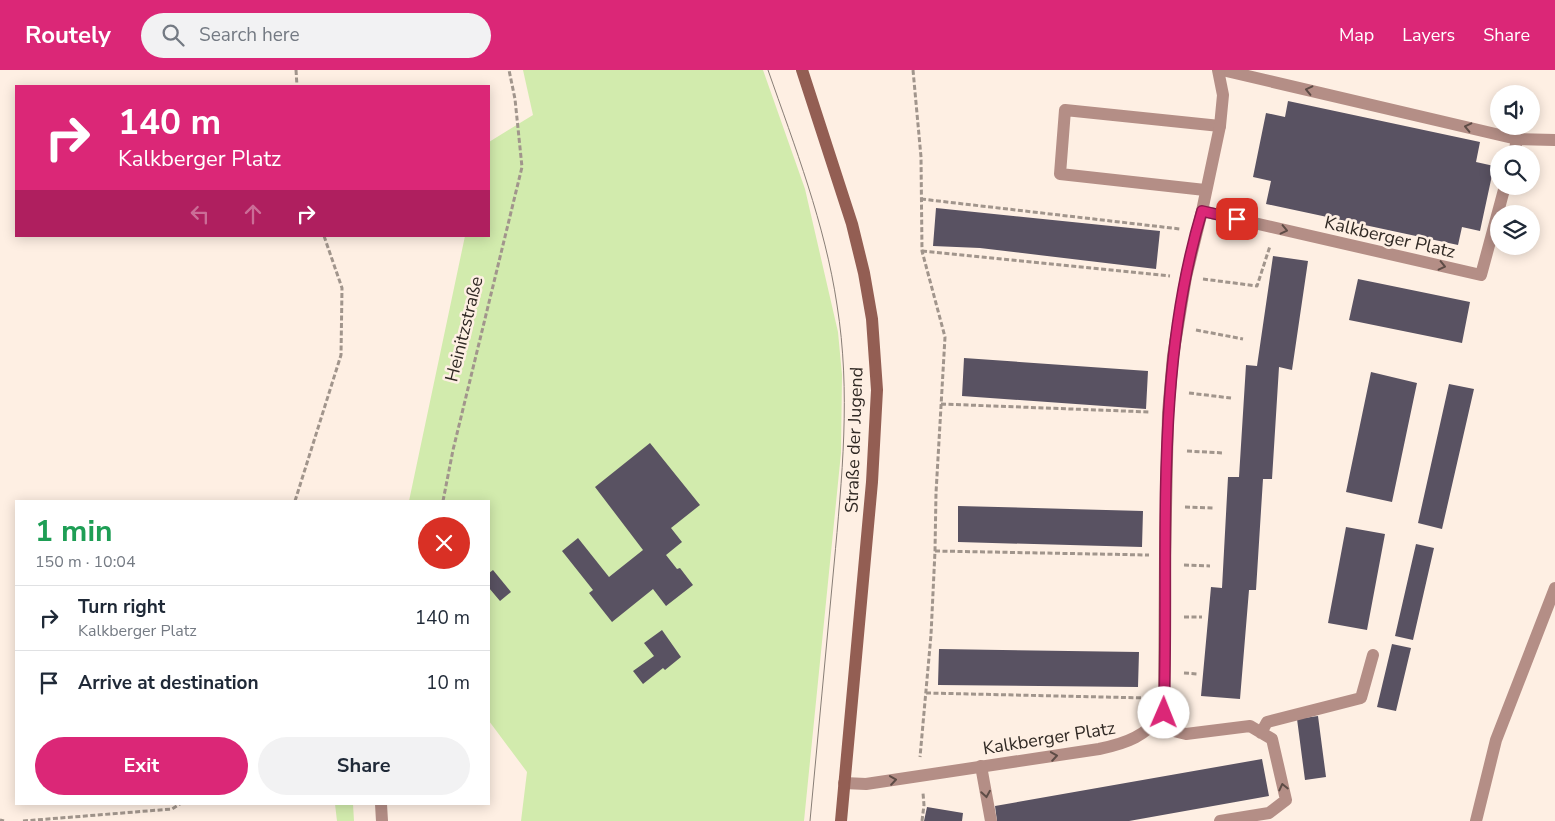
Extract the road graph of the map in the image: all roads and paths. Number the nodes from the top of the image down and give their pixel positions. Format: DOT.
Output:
graph roads {
  1 [pos="296,70"];
  2 [pos="509,70"];
  3 [pos="802,70"];
  4 [pos="913,70"];
  5 [pos="1218,70"];
  6 [pos="1222,70"];
  7 [pos="297,85"];
  8 [pos="1220,126"];
  9 [pos="1517,139"];
  10 [pos="1555,140"];
  11 [pos="1516,145"];
  12 [pos="1205,190"];
  13 [pos="1503,195"];
  14 [pos="921,199"];
  15 [pos="1202,211"];
  16 [pos="1196,231"];
  17 [pos="324,237"];
  18 [pos="1270,246"];
  19 [pos="922,251"];
  20 [pos="1186,277"];
  21 [pos="1203,278"];
  22 [pos="1196,330"];
  23 [pos="1243,339"];
  24 [pos="1189,393"];
  25 [pos="1230,398"];
  26 [pos="941,404"];
  27 [pos="1168,413"];
  28 [pos="1187,450"];
  29 [pos="1224,454"];
  30 [pos="295,500"];
  31 [pos="443,500"];
  32 [pos="1185,507"];
  33 [pos="1215,508"];
  34 [pos="935,552"];
  35 [pos="1164,556"];
  36 [pos="1184,565"];
  37 [pos="1210,566"];
  38 [pos="1555,588"];
  39 [pos="1184,617"];
  40 [pos="1202,617"];
  41 [pos="1373,655"];
  42 [pos="1184,673"];
  43 [pos="1198,674"];
  44 [pos="926,693"];
  45 [pos="1165,698"];
  46 [pos="1153,726"];
  47 [pos="1261,733"];
  48 [pos="920,750"];
  49 [pos="981,766"];
  50 [pos="844,783"];
  51 [pos="923,797"];
  52 [pos="178,805"];
  53 [pos="382,805"];
  54 [pos="0,820"];
  55 [pos="4,821"];
  56 [pos="23,821"];
  57 [pos="382,821"];
  58 [pos="841,821"];
  59 [pos="922,821"];
  60 [pos="991,821"];
  61 [pos="1220,821"];
  62 [pos="1476,821"];
  1 -- 7 [label="path"];
  2 -- 31 [label="path, Heinitzstraße"];
  3 -- 50 [label="street, Straße der Jugend"];
  4 -- 14 [label="path"];
  5 -- 8 [label="street, Kalkberger Platz"];
  9 -- 6 [label="street, one-way"];
  8 -- 12 [label="street, Kalkberger Platz"];
  8 -- 12 [label="street"];
  9 -- 10 [label="street"];
  9 -- 11 [label="street"];
  12 -- 15 [label="street, Kalkberger Platz"];
  15 -- 13 [label="street, Kalkberger Platz, one-way"];
  14 -- 16 [label="path"];
  14 -- 19 [label="path"];
  15 -- 16 [label="street, Kalkberger Platz"];
  16 -- 20 [label="street, Kalkberger Platz"];
  17 -- 30 [label="path"];
  18 -- 21 [label="path"];
  19 -- 20 [label="path"];
  19 -- 26 [label="path"];
  20 -- 27 [label="street, Kalkberger Platz"];
  22 -- 23 [label="path"];
  24 -- 25 [label="path"];
  26 -- 27 [label="path"];
  26 -- 34 [label="path"];
  27 -- 35 [label="street, Kalkberger Platz"];
  28 -- 29 [label="path"];
  32 -- 33 [label="path"];
  34 -- 35 [label="path"];
  34 -- 44 [label="path"];
  35 -- 45 [label="street, Kalkberger Platz"];
  36 -- 37 [label="path"];
  38 -- 62 [label="street"];
  39 -- 40 [label="path"];
  41 -- 47 [label="street"];
  42 -- 43 [label="path"];
  44 -- 45 [label="path"];
  44 -- 48 [label="path"];
  45 -- 46 [label="street, Kalkberger Platz"];
  46 -- 47 [label="street"];
  49 -- 46 [label="street, Kalkberger Platz, one-way"];
  61 -- 47 [label="street, one-way"];
  50 -- 49 [label="street, Kalkberger Platz, one-way"];
  49 -- 60 [label="street, one-way"];
  50 -- 58 [label="street, Straße der Jugend"];
  51 -- 59 [label="path"];
  52 -- 56 [label="path"];
  53 -- 57 [label="street"];
  54 -- 55 [label="path"];
}
